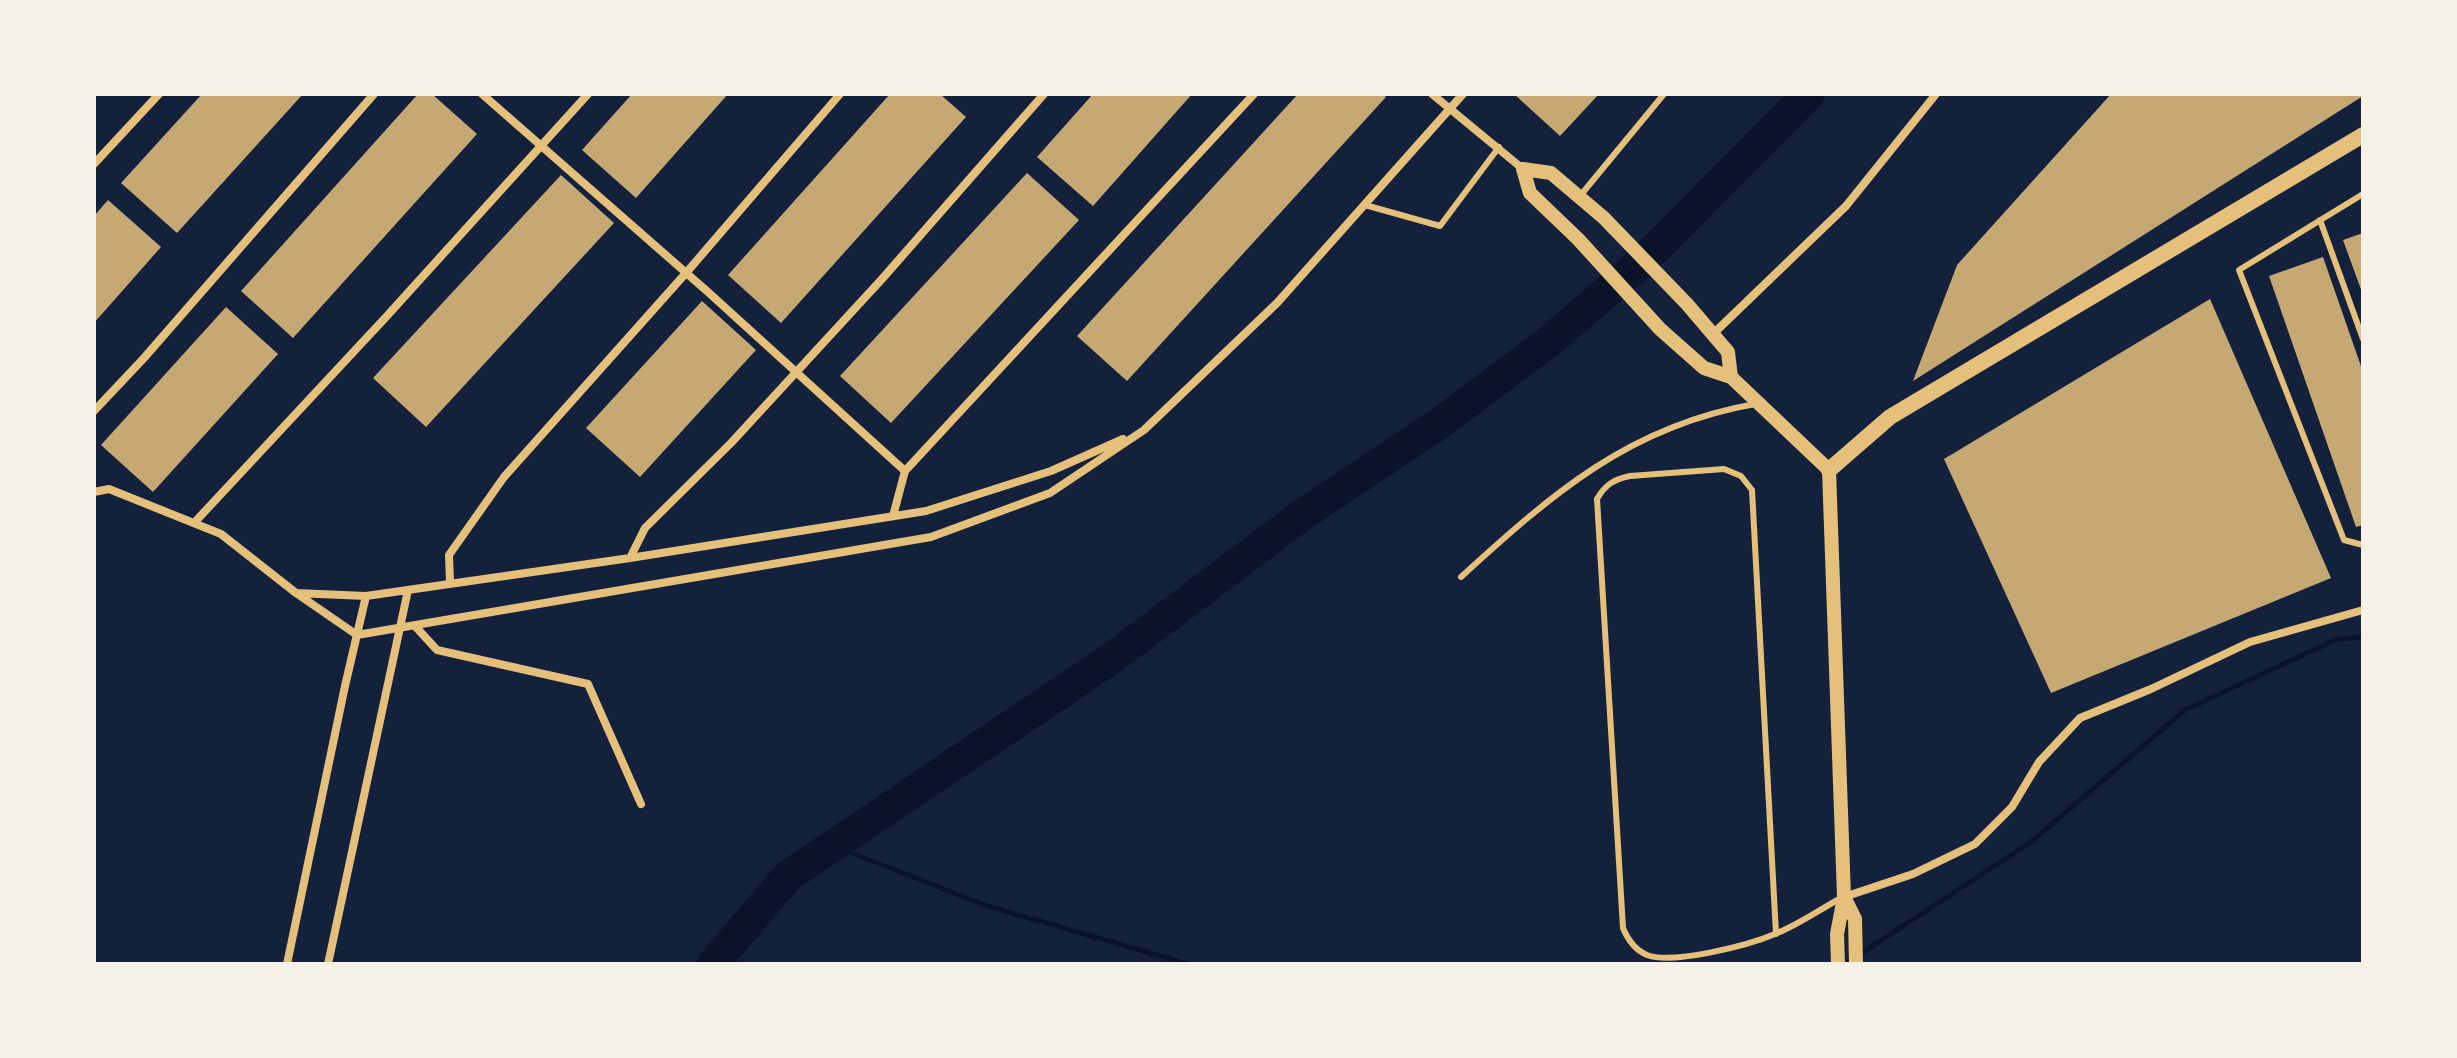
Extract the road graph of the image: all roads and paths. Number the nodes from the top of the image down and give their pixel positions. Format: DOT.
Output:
graph roads {
  1 [pos="159,94"];
  2 [pos="374,94"];
  3 [pos="482,94"];
  4 [pos="588,94"];
  5 [pos="840,94"];
  6 [pos="1044,94"];
  7 [pos="1254,94"];
  8 [pos="1432,94"];
  9 [pos="1463,94"];
  10 [pos="1664,94"];
  11 [pos="1936,94"];
  12 [pos="1450,109"];
  13 [pos="2363,135"];
  14 [pos="540,146"];
  15 [pos="1499,147"];
  16 [pos="94,164"];
  17 [pos="1523,169"];
  18 [pos="2363,194"];
  19 [pos="1579,197"];
  20 [pos="1365,205"];
  21 [pos="2320,220"];
  22 [pos="686,273"];
  23 [pos="1713,334"];
  24 [pos="2363,339"];
  25 [pos="796,372"];
  26 [pos="1731,377"];
  27 [pos="1759,403"];
  28 [pos="94,411"];
  29 [pos="1144,430"];
  30 [pos="1829,470"];
  31 [pos="905,471"];
  32 [pos="94,492"];
  33 [pos="893,516"];
  34 [pos="194,523"];
  35 [pos="2363,545"];
  36 [pos="630,558"];
  37 [pos="1461,577"];
  38 [pos="450,582"];
  39 [pos="408,590"];
  40 [pos="296,593"];
  41 [pos="366,596"];
  42 [pos="2363,610"];
  43 [pos="415,626"];
  44 [pos="397,629"];
  45 [pos="357,635"];
  46 [pos="641,804"];
  47 [pos="1844,897"];
  48 [pos="1776,934"];
  49 [pos="287,964"];
  50 [pos="328,964"];
  51 [pos="1838,964"];
  52 [pos="1856,964"];
  1 -- 16 [label="street"];
  2 -- 28 [label="street"];
  3 -- 14 [label="street"];
  4 -- 14 [label="street"];
  5 -- 22 [label="street"];
  6 -- 25 [label="street"];
  7 -- 31 [label="street"];
  8 -- 12 [label="street"];
  9 -- 12 [label="street"];
  10 -- 19 [label="lane"];
  11 -- 23 [label="street"];
  12 -- 15 [label="street"];
  12 -- 20 [label="street"];
  13 -- 30 [label="main road"];
  14 -- 22 [label="street"];
  14 -- 34 [label="street"];
  15 -- 17 [label="street"];
  15 -- 20 [label="lane"];
  17 -- 19 [label="street"];
  17 -- 26 [label="street"];
  18 -- 21 [label="lane"];
  19 -- 23 [label="street"];
  20 -- 29 [label="street"];
  21 -- 24 [label="lane"];
  21 -- 35 [label="lane"];
  22 -- 25 [label="street"];
  22 -- 38 [label="street"];
  23 -- 26 [label="street"];
  25 -- 31 [label="street"];
  25 -- 36 [label="street"];
  26 -- 27 [label="street"];
  27 -- 30 [label="street"];
  27 -- 37 [label="lane"];
  29 -- 33 [label="street"];
  29 -- 43 [label="street"];
  30 -- 47 [label="street"];
  31 -- 33 [label="street"];
  32 -- 34 [label="street"];
  33 -- 36 [label="street"];
  34 -- 40 [label="street"];
  36 -- 38 [label="street"];
  38 -- 39 [label="street"];
  39 -- 41 [label="street"];
  39 -- 44 [label="street"];
  40 -- 41 [label="street"];
  40 -- 45 [label="street"];
  41 -- 45 [label="street"];
  42 -- 47 [label="street"];
  43 -- 44 [label="street"];
  43 -- 46 [label="street"];
  44 -- 45 [label="street"];
  44 -- 50 [label="street"];
  45 -- 49 [label="street"];
  47 -- 48 [label="lane"];
  47 -- 51 [label="street"];
  47 -- 52 [label="street"];
  48 -- 48 [label="lane"];
}
